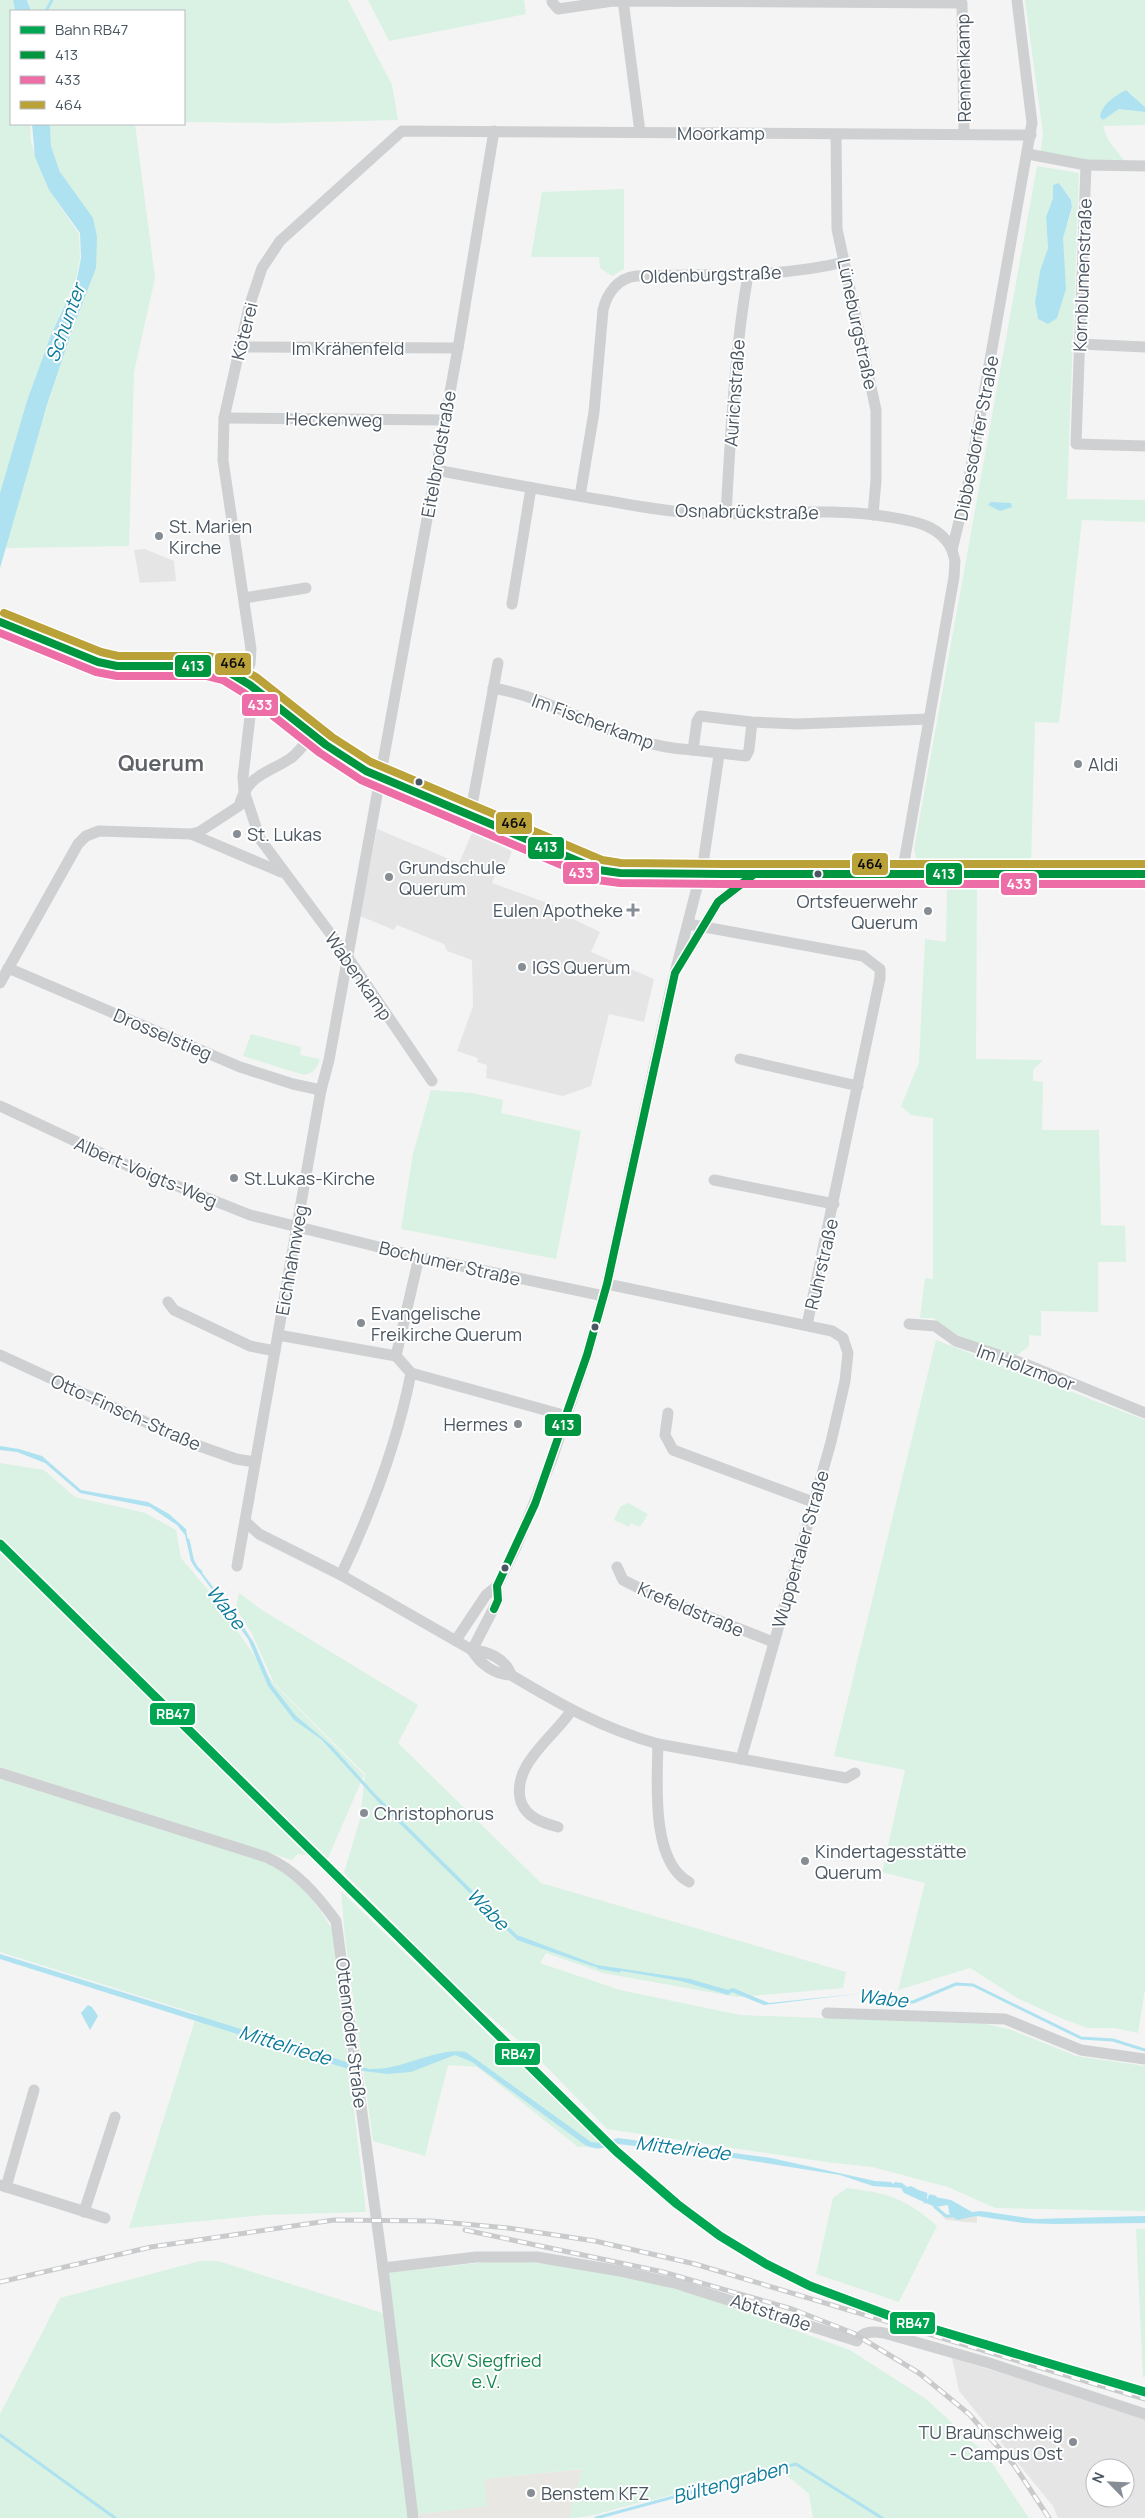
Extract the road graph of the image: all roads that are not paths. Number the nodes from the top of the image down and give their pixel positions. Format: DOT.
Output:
graph roads {
  1 [pos="1017,0"];
  2 [pos="623,1"];
  3 [pos="552,2"];
  4 [pos="962,2"];
  5 [pos="411,130"];
  6 [pos="494,131"];
  7 [pos="640,132"];
  8 [pos="964,133"];
  9 [pos="836,134"];
  10 [pos="1031,135"];
  11 [pos="1028,154"];
  12 [pos="1086,165"];
  13 [pos="1145,166"];
  14 [pos="844,262"];
  15 [pos="748,275"];
  16 [pos="1080,344"];
  17 [pos="239,347"];
  18 [pos="1145,347"];
  19 [pos="458,348"];
  20 [pos="224,418"];
  21 [pos="444,420"];
  22 [pos="1145,446"];
  23 [pos="436,470"];
  24 [pos="531,488"];
  25 [pos="580,496"];
  26 [pos="726,513"];
  27 [pos="873,515"];
  28 [pos="952,550"];
  29 [pos="306,588"];
  30 [pos="244,598"];
  31 [pos="512,604"];
  32 [pos="0,622"];
  33 [pos="498,663"];
  34 [pos="243,679"];
  35 [pos="493,688"];
  36 [pos="258,690"];
  37 [pos="929,719"];
  38 [pos="752,722"];
  39 [pos="312,734"];
  40 [pos="693,750"];
  41 [pos="719,755"];
  42 [pos="379,777"];
  43 [pos="244,791"];
  44 [pos="470,816"];
  45 [pos="190,834"];
  46 [pos="283,872"];
  47 [pos="700,874"];
  48 [pos="902,874"];
  49 [pos="1145,874"];
  50 [pos="753,875"];
  51 [pos="688,924"];
  52 [pos="704,926"];
  53 [pos="346,956"];
  54 [pos="8,968"];
  55 [pos="675,973"];
  56 [pos="0,983"];
  57 [pos="740,1059"];
  58 [pos="432,1081"];
  59 [pos="858,1086"];
  60 [pos="321,1090"];
  61 [pos="0,1106"];
  62 [pos="714,1180"];
  63 [pos="834,1204"];
  64 [pos="296,1227"];
  65 [pos="420,1257"];
  66 [pos="607,1284"];
  67 [pos="604,1296"];
  68 [pos="168,1302"];
  69 [pos="909,1324"];
  70 [pos="807,1325"];
  71 [pos="278,1335"];
  72 [pos="275,1351"];
  73 [pos="0,1355"];
  74 [pos="396,1356"];
  75 [pos="411,1373"];
  76 [pos="668,1413"];
  77 [pos="1145,1413"];
  78 [pos="567,1416"];
  79 [pos="255,1462"];
  80 [pos="813,1502"];
  81 [pos="246,1522"];
  82 [pos="237,1566"];
  83 [pos="617,1567"];
  84 [pos="341,1575"];
  85 [pos="497,1586"];
  86 [pos="456,1640"];
  87 [pos="773,1642"];
  88 [pos="472,1650"];
  89 [pos="570,1711"];
  90 [pos="658,1744"];
  91 [pos="741,1759"];
  92 [pos="855,1772"];
  93 [pos="0,1773"];
  94 [pos="558,1827"];
  95 [pos="690,1882"];
  96 [pos="827,2013"];
  97 [pos="1145,2059"];
  98 [pos="34,2090"];
  99 [pos="115,2117"];
  100 [pos="3,2186"];
  101 [pos="84,2212"];
  102 [pos="105,2218"];
  103 [pos="383,2268"];
  104 [pos="1145,2414"];
  105 [pos="413,2518"];
  1 -- 10 [label="street, Dibbesdorfer Straße"];
  2 -- 3 [label="street, Rennenkamp"];
  2 -- 4 [label="street, Rennenkamp"];
  2 -- 7 [label="street"];
  4 -- 8 [label="street, Rennenkamp"];
  5 -- 6 [label="street, Moorkamp"];
  5 -- 17 [label="street, Köterei"];
  6 -- 7 [label="street, Moorkamp"];
  6 -- 19 [label="street, Eitelbrodstraße"];
  7 -- 9 [label="street, Moorkamp"];
  8 -- 9 [label="street, Moorkamp"];
  8 -- 10 [label="street, Moorkamp"];
  9 -- 14 [label="street, Lüneburgstraße"];
  10 -- 11 [label="street, Dibbesdorfer Straße"];
  11 -- 12 [label="street"];
  11 -- 28 [label="street, Dibbesdorfer Straße"];
  12 -- 13 [label="street"];
  12 -- 16 [label="street, Kornblumenstraße"];
  14 -- 15 [label="street, Oldenburgstraße"];
  14 -- 27 [label="street, Lüneburgstraße"];
  15 -- 25 [label="street, Oldenburgstraße"];
  15 -- 26 [label="street, Aurichstraße"];
  16 -- 18 [label="street"];
  16 -- 22 [label="street, Kornblumenstraße"];
  17 -- 19 [label="street, Im Krähenfeld"];
  17 -- 20 [label="street, Köterei"];
  19 -- 21 [label="street, Eitelbrodstraße"];
  20 -- 21 [label="street, Heckenweg"];
  20 -- 30 [label="street, Köterei"];
  21 -- 23 [label="street, Eitelbrodstraße"];
  23 -- 24 [label="street, Osnabrückstraße"];
  23 -- 42 [label="street, Eitelbrodstraße"];
  24 -- 25 [label="street, Osnabrückstraße"];
  24 -- 31 [label="street"];
  25 -- 26 [label="street, Osnabrückstraße"];
  26 -- 27 [label="street, Osnabrückstraße"];
  27 -- 28 [label="street, Osnabrückstraße"];
  28 -- 37 [label="street, Dibbesdorfer Straße"];
  29 -- 30 [label="street"];
  30 -- 34 [label="street, Köterei"];
  32 -- 34 [label="main road"];
  33 -- 35 [label="street"];
  34 -- 36 [label="main road"];
  35 -- 40 [label="street, Im Fischerkamp"];
  35 -- 44 [label="street"];
  36 -- 39 [label="main road"];
  36 -- 43 [label="street"];
  37 -- 38 [label="street"];
  37 -- 48 [label="street, Dibbesdorfer Straße"];
  38 -- 40 [label="street"];
  38 -- 41 [label="street, Im Fischerkamp"];
  39 -- 42 [label="main road"];
  39 -- 43 [label="street"];
  40 -- 41 [label="street, Im Fischerkamp"];
  41 -- 47 [label="street"];
  42 -- 44 [label="main road"];
  42 -- 53 [label="street, Eichhahnweg"];
  43 -- 45 [label="street"];
  43 -- 46 [label="street, Wabenkamp"];
  44 -- 47 [label="main road"];
  45 -- 46 [label="street"];
  45 -- 54 [label="street"];
  46 -- 53 [label="street, Wabenkamp"];
  47 -- 50 [label="main road"];
  47 -- 51 [label="street"];
  48 -- 49 [label="main road"];
  48 -- 50 [label="main road"];
  50 -- 52 [label="street"];
  51 -- 52 [label="street, Ruhrstraße"];
  51 -- 55 [label="street"];
  52 -- 55 [label="street"];
  52 -- 59 [label="street, Ruhrstraße"];
  53 -- 58 [label="street, Wabenkamp"];
  53 -- 60 [label="street, Eichhahnweg"];
  54 -- 56 [label="street"];
  54 -- 60 [label="street, Drosselstieg"];
  55 -- 66 [label="street"];
  57 -- 59 [label="street"];
  59 -- 63 [label="street, Ruhrstraße"];
  60 -- 64 [label="street, Eichhahnweg"];
  61 -- 64 [label="street, Albert-Voigts-Weg"];
  62 -- 63 [label="street, Ruhrstraße"];
  63 -- 70 [label="street, Ruhrstraße"];
  64 -- 65 [label="street, Bochumer Straße"];
  64 -- 71 [label="street, Eichhahnweg"];
  65 -- 67 [label="street, Bochumer Straße"];
  65 -- 74 [label="street"];
  66 -- 67 [label="street"];
  66 -- 70 [label="street"];
  67 -- 78 [label="street"];
  68 -- 72 [label="street"];
  69 -- 77 [label="street, Im Holzmoor"];
  70 -- 80 [label="street, Wuppertaler Straße"];
  71 -- 72 [label="street, Eichhahnweg"];
  71 -- 74 [label="street"];
  72 -- 79 [label="street, Eichhahnweg"];
  73 -- 79 [label="street, Otto-Finsch-Straße"];
  74 -- 75 [label="street"];
  75 -- 78 [label="street"];
  75 -- 84 [label="street"];
  76 -- 80 [label="street"];
  78 -- 85 [label="street"];
  79 -- 81 [label="street, Eichhahnweg"];
  80 -- 87 [label="street, Wuppertaler Straße"];
  81 -- 82 [label="street, Eichhahnweg"];
  81 -- 84 [label="street"];
  83 -- 87 [label="street, Krefeldstraße"];
  84 -- 86 [label="street"];
  85 -- 86 [label="street"];
  85 -- 88 [label="street"];
  86 -- 88 [label="street"];
  87 -- 91 [label="street, Wuppertaler Straße"];
  88 -- 89 [label="street"];
  89 -- 90 [label="street"];
  89 -- 94 [label="street"];
  90 -- 91 [label="street"];
  90 -- 95 [label="street"];
  91 -- 92 [label="street"];
  93 -- 103 [label="street, Ottenroder Straße"];
  96 -- 97 [label="street"];
  98 -- 100 [label="street"];
  99 -- 101 [label="street"];
  100 -- 101 [label="street"];
  101 -- 102 [label="street"];
  103 -- 104 [label="street, Abtstraße"];
  103 -- 105 [label="street, Ottenroder Straße"];
}
